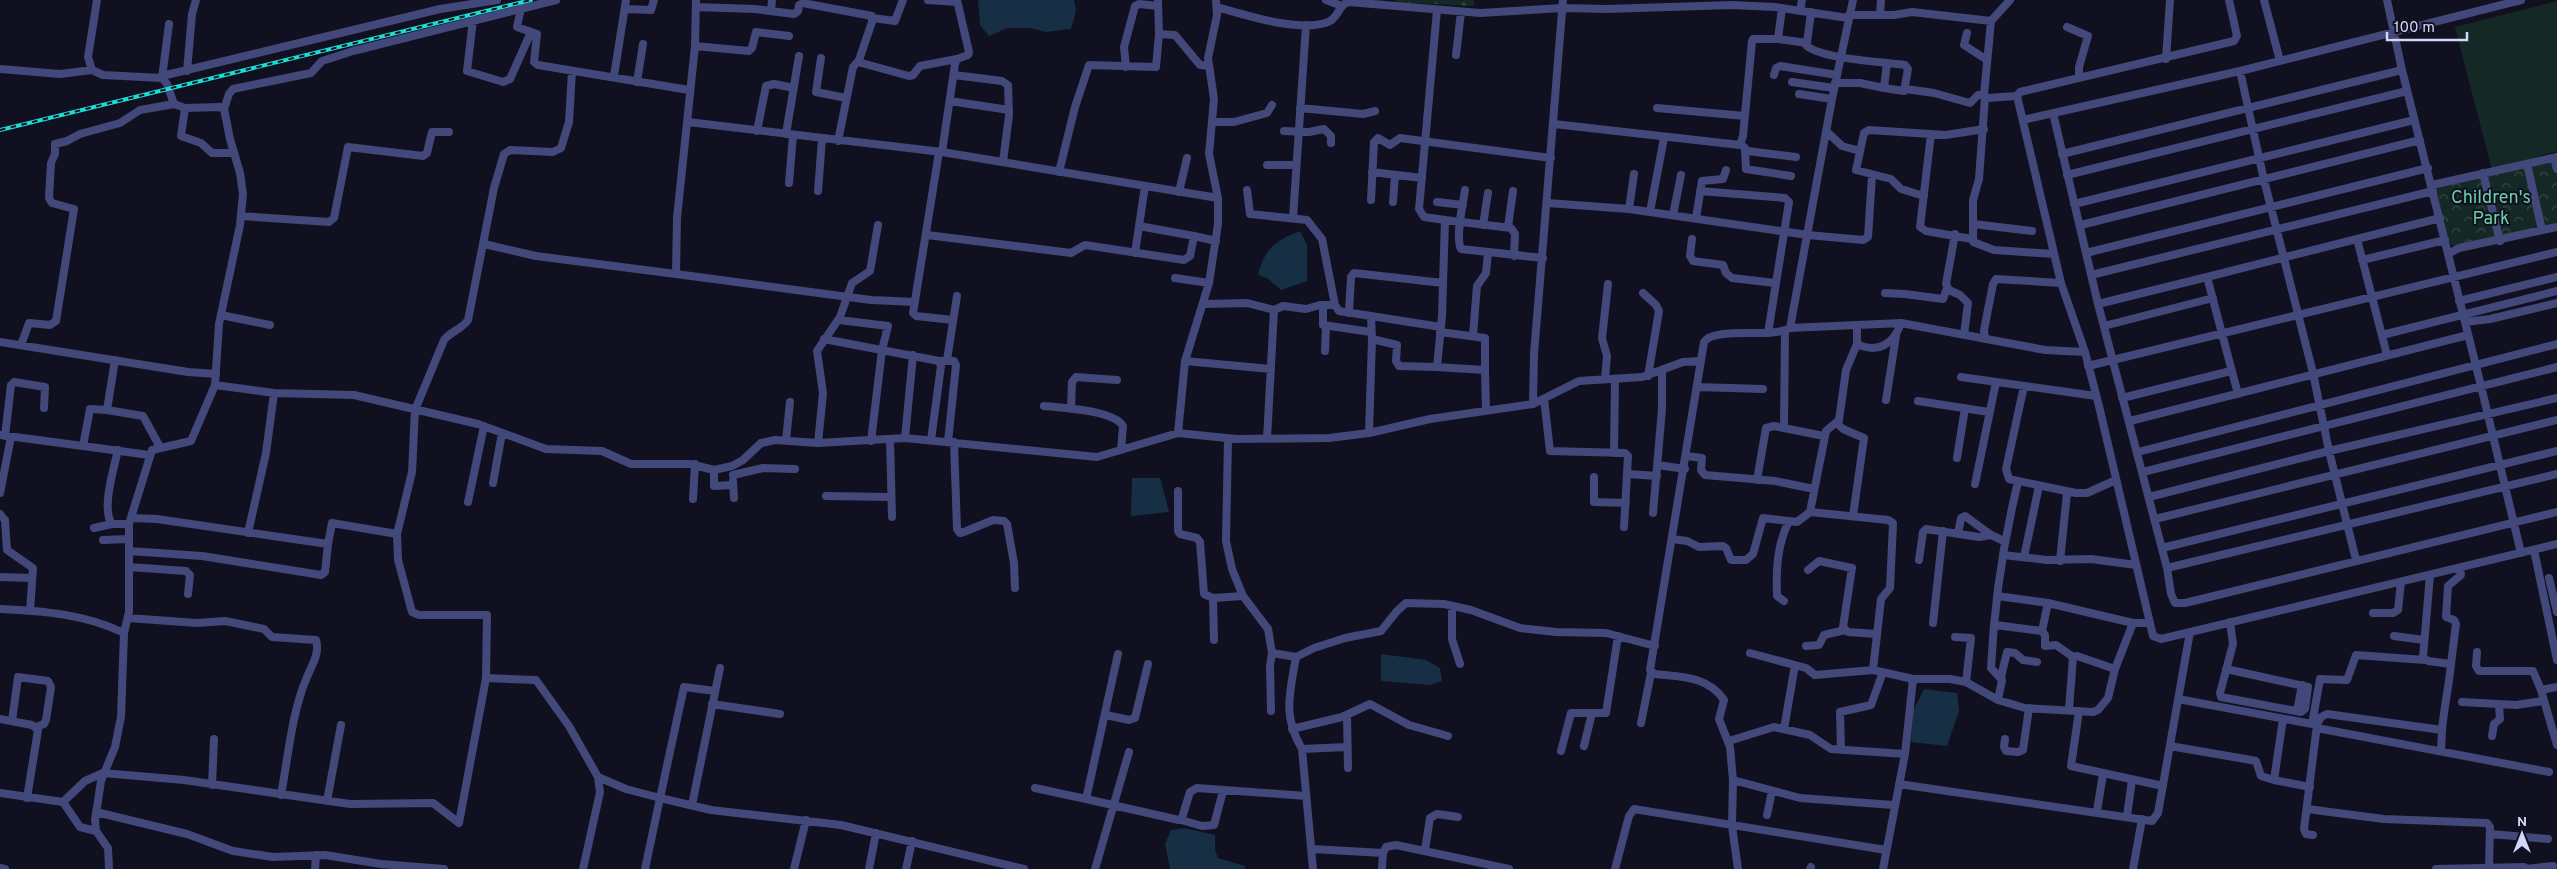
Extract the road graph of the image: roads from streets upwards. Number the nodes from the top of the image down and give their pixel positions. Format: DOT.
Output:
graph roads {
  1 [pos="97,0"];
  2 [pos="196,0"];
  3 [pos="497,0"];
  4 [pos="556,0"];
  5 [pos="626,0"];
  6 [pos="654,0"];
  7 [pos="772,0"];
  8 [pos="903,0"];
  9 [pos="928,0"];
  10 [pos="1326,0"];
  11 [pos="1802,0"];
  12 [pos="1853,0"];
  13 [pos="1881,0"];
  14 [pos="2010,0"];
  15 [pos="2170,0"];
  16 [pos="2228,0"];
  17 [pos="2264,0"];
  18 [pos="2387,0"];
  19 [pos="2521,0"];
  20 [pos="957,1"];
  21 [pos="1700,2"];
  22 [pos="1158,3"];
  23 [pos="1217,3"];
  24 [pos="1383,3"];
  25 [pos="1719,3"];
  26 [pos="696,4"];
  27 [pos="1563,4"];
  28 [pos="1342,6"];
  29 [pos="522,8"];
  30 [pos="1782,8"];
  31 [pos="625,9"];
  32 [pos="1437,10"];
  33 [pos="771,11"];
  34 [pos="1800,11"];
  35 [pos="1461,12"];
  36 [pos="1811,12"];
  37 [pos="1880,15"];
  38 [pos="1849,16"];
  39 [pos="873,18"];
  40 [pos="473,20"];
  41 [pos="1991,21"];
  42 [pos="169,24"];
  43 [pos="1306,25"];
  44 [pos="2067,27"];
  45 [pos="2395,31"];
  46 [pos="531,32"];
  47 [pos="1967,33"];
  48 [pos="1159,34"];
  49 [pos="789,36"];
  50 [pos="1778,39"];
  51 [pos="642,44"];
  52 [pos="1805,44"];
  53 [pos="695,46"];
  54 [pos="1456,55"];
  55 [pos="799,56"];
  56 [pos="1840,57"];
  57 [pos="820,58"];
  58 [pos="2166,58"];
  59 [pos="957,59"];
  60 [pos="1987,60"];
  61 [pos="2280,61"];
  62 [pos="858,62"];
  63 [pos="1887,63"];
  64 [pos="1209,66"];
  65 [pos="1126,67"];
  66 [pos="0,69"];
  67 [pos="92,70"];
  68 [pos="2402,70"];
  69 [pos="187,71"];
  70 [pos="572,71"];
  71 [pos="2240,71"];
  72 [pos="954,75"];
  73 [pos="1774,75"];
  74 [pos="614,76"];
  75 [pos="162,77"];
  76 [pos="2079,78"];
  77 [pos="638,82"];
  78 [pos="1792,82"];
  79 [pos="1835,82"];
  80 [pos="794,88"];
  81 [pos="1884,88"];
  82 [pos="1906,89"];
  83 [pos="690,90"];
  84 [pos="2407,91"];
  85 [pos="1799,94"];
  86 [pos="1984,96"];
  87 [pos="2016,96"];
  88 [pos="846,98"];
  89 [pos="1832,98"];
  90 [pos="950,101"];
  91 [pos="174,104"];
  92 [pos="1272,105"];
  93 [pos="185,108"];
  94 [pos="1300,108"];
  95 [pos="1657,108"];
  96 [pos="2248,108"];
  97 [pos="224,109"];
  98 [pos="1009,110"];
  99 [pos="1374,111"];
  100 [pos="2053,113"];
  101 [pos="1744,116"];
  102 [pos="2023,120"];
  103 [pos="2414,120"];
  104 [pos="688,122"];
  105 [pos="1212,122"];
  106 [pos="1554,124"];
  107 [pos="1984,129"];
  108 [pos="2252,130"];
  109 [pos="757,131"];
  110 [pos="1284,131"];
  111 [pos="1826,131"];
  112 [pos="449,132"];
  113 [pos="1298,132"];
  114 [pos="1931,134"];
  115 [pos="790,135"];
  116 [pos="1664,138"];
  117 [pos="822,139"];
  118 [pos="2420,140"];
  119 [pos="838,141"];
  120 [pos="1425,142"];
  121 [pos="1331,143"];
  122 [pos="1744,146"];
  123 [pos="1860,151"];
  124 [pos="941,152"];
  125 [pos="234,153"];
  126 [pos="2062,154"];
  127 [pos="1796,157"];
  128 [pos="1187,158"];
  129 [pos="1551,158"];
  130 [pos="2259,158"];
  131 [pos="2556,158"];
  132 [pos="1003,162"];
  133 [pos="2527,164"];
  134 [pos="1267,165"];
  135 [pos="1296,165"];
  136 [pos="2428,168"];
  137 [pos="2557,169"];
  138 [pos="1726,170"];
  139 [pos="1059,172"];
  140 [pos="1372,172"];
  141 [pos="2483,173"];
  142 [pos="1634,174"];
  143 [pos="1395,175"];
  144 [pos="2067,175"];
  145 [pos="1681,176"];
  146 [pos="1791,176"];
  147 [pos="1872,176"];
  148 [pos="1422,178"];
  149 [pos="2264,180"];
  150 [pos="788,183"];
  151 [pos="1145,186"];
  152 [pos="2432,188"];
  153 [pos="818,190"];
  154 [pos="1247,190"];
  155 [pos="1465,190"];
  156 [pos="1513,191"];
  157 [pos="1700,191"];
  158 [pos="1180,192"];
  159 [pos="1488,193"];
  160 [pos="1924,196"];
  161 [pos="1218,198"];
  162 [pos="1371,200"];
  163 [pos="1393,202"];
  164 [pos="1437,202"];
  165 [pos="1548,203"];
  166 [pos="2074,204"];
  167 [pos="1463,205"];
  168 [pos="2271,208"];
  169 [pos="1629,209"];
  170 [pos="1650,212"];
  171 [pos="1673,215"];
  172 [pos="241,216"];
  173 [pos="1293,218"];
  174 [pos="1696,218"];
  175 [pos="2440,218"];
  176 [pos="1445,220"];
  177 [pos="1460,222"];
  178 [pos="1973,224"];
  179 [pos="878,225"];
  180 [pos="1483,225"];
  181 [pos="1139,226"];
  182 [pos="2080,226"];
  183 [pos="1508,227"];
  184 [pos="2557,227"];
  185 [pos="1786,230"];
  186 [pos="2277,230"];
  187 [pos="2542,230"];
  188 [pos="2032,231"];
  189 [pos="1955,234"];
  190 [pos="927,235"];
  191 [pos="1808,235"];
  192 [pos="1194,236"];
  193 [pos="1692,239"];
  194 [pos="1972,239"];
  195 [pos="2357,239"];
  196 [pos="2445,240"];
  197 [pos="1216,241"];
  198 [pos="2500,241"];
  199 [pos="484,244"];
  200 [pos="2557,252"];
  201 [pos="1135,253"];
  202 [pos="1488,253"];
  203 [pos="2086,253"];
  204 [pos="2054,254"];
  205 [pos="2448,254"];
  206 [pos="1514,256"];
  207 [pos="1543,258"];
  208 [pos="2283,258"];
  209 [pos="2362,260"];
  210 [pos="676,274"];
  211 [pos="2091,275"];
  212 [pos="2207,277"];
  213 [pos="2454,277"];
  214 [pos="2557,277"];
  215 [pos="1175,278"];
  216 [pos="1209,283"];
  217 [pos="1443,283"];
  218 [pos="1775,283"];
  219 [pos="2061,283"];
  220 [pos="1608,284"];
  221 [pos="1947,288"];
  222 [pos="2557,290"];
  223 [pos="1643,293"];
  224 [pos="1885,293"];
  225 [pos="847,296"];
  226 [pos="956,296"];
  227 [pos="2373,296"];
  228 [pos="2212,298"];
  229 [pos="2459,301"];
  230 [pos="915,302"];
  231 [pos="2557,303"];
  232 [pos="1204,304"];
  233 [pos="2098,304"];
  234 [pos="1323,305"];
  235 [pos="1335,305"];
  236 [pos="1274,310"];
  237 [pos="1348,312"];
  238 [pos="221,315"];
  239 [pos="1371,316"];
  240 [pos="2297,316"];
  241 [pos="2464,318"];
  242 [pos="839,320"];
  243 [pos="953,320"];
  244 [pos="1902,323"];
  245 [pos="270,325"];
  246 [pos="1326,326"];
  247 [pos="1856,326"];
  248 [pos="2104,326"];
  249 [pos="1441,329"];
  250 [pos="1788,329"];
  251 [pos="1768,333"];
  252 [pos="1371,335"];
  253 [pos="1473,335"];
  254 [pos="1964,335"];
  255 [pos="2222,335"];
  256 [pos="2382,335"];
  257 [pos="2468,335"];
  258 [pos="1896,336"];
  259 [pos="824,339"];
  260 [pos="1985,339"];
  261 [pos="0,342"];
  262 [pos="1857,344"];
  263 [pos="2557,344"];
  264 [pos="21,345"];
  265 [pos="882,350"];
  266 [pos="1325,351"];
  267 [pos="2084,352"];
  268 [pos="913,355"];
  269 [pos="2387,355"];
  270 [pos="115,360"];
  271 [pos="2113,360"];
  272 [pos="943,361"];
  273 [pos="1185,361"];
  274 [pos="1700,361"];
  275 [pos="2476,365"];
  276 [pos="2088,366"];
  277 [pos="1437,367"];
  278 [pos="2557,367"];
  279 [pos="1271,369"];
  280 [pos="1484,370"];
  281 [pos="2231,371"];
  282 [pos="1662,372"];
  283 [pos="216,374"];
  284 [pos="2313,374"];
  285 [pos="1648,376"];
  286 [pos="1961,376"];
  287 [pos="1605,379"];
  288 [pos="1116,380"];
  289 [pos="1615,380"];
  290 [pos="1996,382"];
  291 [pos="215,385"];
  292 [pos="2024,386"];
  293 [pos="2482,386"];
  294 [pos="1697,387"];
  295 [pos="1763,389"];
  296 [pos="274,393"];
  297 [pos="2238,394"];
  298 [pos="2096,396"];
  299 [pos="2122,398"];
  300 [pos="2557,398"];
  301 [pos="1544,399"];
  302 [pos="1886,400"];
  303 [pos="1918,400"];
  304 [pos="790,402"];
  305 [pos="1532,404"];
  306 [pos="2318,404"];
  307 [pos="1044,406"];
  308 [pos="44,408"];
  309 [pos="1071,408"];
  310 [pos="1965,408"];
  311 [pos="107,410"];
  312 [pos="415,410"];
  313 [pos="1486,411"];
  314 [pos="1989,412"];
  315 [pos="2487,415"];
  316 [pos="2557,420"];
  317 [pos="2130,421"];
  318 [pos="1837,423"];
  319 [pos="2324,424"];
  320 [pos="484,426"];
  321 [pos="1784,428"];
  322 [pos="502,433"];
  323 [pos="1178,433"];
  324 [pos="1369,433"];
  325 [pos="6,436"];
  326 [pos="1824,436"];
  327 [pos="2492,436"];
  328 [pos="905,438"];
  329 [pos="890,439"];
  330 [pos="1228,439"];
  331 [pos="1267,439"];
  332 [pos="786,440"];
  333 [pos="931,440"];
  334 [pos="871,441"];
  335 [pos="951,442"];
  336 [pos="818,443"];
  337 [pos="83,446"];
  338 [pos="160,447"];
  339 [pos="118,450"];
  340 [pos="1121,450"];
  341 [pos="2329,451"];
  342 [pos="2557,451"];
  343 [pos="2138,452"];
  344 [pos="1614,453"];
  345 [pos="149,455"];
  346 [pos="1687,456"];
  347 [pos="1956,458"];
  348 [pos="695,464"];
  349 [pos="2500,464"];
  350 [pos="1658,465"];
  351 [pos="732,466"];
  352 [pos="795,468"];
  353 [pos="1685,469"];
  354 [pos="714,470"];
  355 [pos="2143,472"];
  356 [pos="1628,474"];
  357 [pos="2334,474"];
  358 [pos="2557,474"];
  359 [pos="733,475"];
  360 [pos="1657,476"];
  361 [pos="1594,477"];
  362 [pos="1756,480"];
  363 [pos="2116,480"];
  364 [pos="2018,482"];
  365 [pos="493,483"];
  366 [pos="1975,484"];
  367 [pos="733,485"];
  368 [pos="2039,486"];
  369 [pos="2506,486"];
  370 [pos="1814,489"];
  371 [pos="1178,491"];
  372 [pos="0,493"];
  373 [pos="2067,493"];
  374 [pos="826,496"];
  375 [pos="890,497"];
  376 [pos="2149,497"];
  377 [pos="734,498"];
  378 [pos="693,499"];
  379 [pos="468,502"];
  380 [pos="1626,503"];
  381 [pos="2342,503"];
  382 [pos="1810,512"];
  383 [pos="2557,512"];
  384 [pos="1653,513"];
  385 [pos="0,514"];
  386 [pos="1853,516"];
  387 [pos="892,517"];
  388 [pos="2155,519"];
  389 [pos="130,521"];
  390 [pos="1790,521"];
  391 [pos="2514,522"];
  392 [pos="2347,523"];
  393 [pos="112,524"];
  394 [pos="1624,527"];
  395 [pos="94,528"];
  396 [pos="1944,531"];
  397 [pos="248,533"];
  398 [pos="397,534"];
  399 [pos="1958,534"];
  400 [pos="1991,535"];
  401 [pos="129,539"];
  402 [pos="1673,539"];
  403 [pos="103,540"];
  404 [pos="2004,541"];
  405 [pos="328,544"];
  406 [pos="2557,544"];
  407 [pos="2162,548"];
  408 [pos="2534,550"];
  409 [pos="129,551"];
  410 [pos="2521,553"];
  411 [pos="2003,555"];
  412 [pos="2024,558"];
  413 [pos="1919,560"];
  414 [pos="2356,560"];
  415 [pos="2060,561"];
  416 [pos="2136,565"];
  417 [pos="129,567"];
  418 [pos="2167,568"];
  419 [pos="2460,568"];
  420 [pos="1808,570"];
  421 [pos="2430,575"];
  422 [pos="0,577"];
  423 [pos="2553,577"];
  424 [pos="32,578"];
  425 [pos="2540,580"];
  426 [pos="2401,582"];
  427 [pos="1015,588"];
  428 [pos="188,594"];
  429 [pos="1242,596"];
  430 [pos="1997,596"];
  431 [pos="1213,598"];
  432 [pos="1784,601"];
  433 [pos="2048,603"];
  434 [pos="1452,606"];
  435 [pos="0,609"];
  436 [pos="30,611"];
  437 [pos="2557,612"];
  438 [pos="2373,613"];
  439 [pos="128,618"];
  440 [pos="2230,622"];
  441 [pos="1933,623"];
  442 [pos="2133,623"];
  443 [pos="2150,623"];
  444 [pos="1995,625"];
  445 [pos="1845,630"];
  446 [pos="2042,631"];
  447 [pos="2190,632"];
  448 [pos="124,633"];
  449 [pos="1876,634"];
  450 [pos="1618,636"];
  451 [pos="2394,636"];
  452 [pos="1955,637"];
  453 [pos="1214,640"];
  454 [pos="2424,640"];
  455 [pos="1655,646"];
  456 [pos="1806,646"];
  457 [pos="2477,652"];
  458 [pos="1272,653"];
  459 [pos="1750,653"];
  460 [pos="1118,654"];
  461 [pos="1296,657"];
  462 [pos="2073,657"];
  463 [pos="2424,660"];
  464 [pos="2557,660"];
  465 [pos="2037,662"];
  466 [pos="1148,664"];
  467 [pos="1460,664"];
  468 [pos="2451,664"];
  469 [pos="1795,665"];
  470 [pos="720,668"];
  471 [pos="2115,669"];
  472 [pos="2226,669"];
  473 [pos="1873,670"];
  474 [pos="1883,672"];
  475 [pos="1651,673"];
  476 [pos="2001,677"];
  477 [pos="486,678"];
  478 [pos="1913,679"];
  479 [pos="1966,682"];
  480 [pos="2557,687"];
  481 [pos="2541,690"];
  482 [pos="715,691"];
  483 [pos="2178,699"];
  484 [pos="1998,700"];
  485 [pos="2543,701"];
  486 [pos="2462,702"];
  487 [pos="712,704"];
  488 [pos="2499,705"];
  489 [pos="2029,708"];
  490 [pos="2069,710"];
  491 [pos="1272,711"];
  492 [pos="2079,711"];
  493 [pos="1592,713"];
  494 [pos="780,714"];
  495 [pos="1106,715"];
  496 [pos="1347,715"];
  497 [pos="0,718"];
  498 [pos="2283,719"];
  499 [pos="12,721"];
  500 [pos="1641,723"];
  501 [pos="341,725"];
  502 [pos="2315,725"];
  503 [pos="36,727"];
  504 [pos="1292,729"];
  505 [pos="1784,729"];
  506 [pos="2442,730"];
  507 [pos="1448,736"];
  508 [pos="2492,736"];
  509 [pos="214,739"];
  510 [pos="2005,739"];
  511 [pos="1729,741"];
  512 [pos="2557,745"];
  513 [pos="1584,746"];
  514 [pos="2170,746"];
  515 [pos="1347,747"];
  516 [pos="1302,748"];
  517 [pos="1840,749"];
  518 [pos="1561,751"];
  519 [pos="2441,751"];
  520 [pos="1129,752"];
  521 [pos="1904,754"];
  522 [pos="1348,768"];
  523 [pos="2549,772"];
  524 [pos="103,774"];
  525 [pos="2103,774"];
  526 [pos="598,777"];
  527 [pos="1733,780"];
  528 [pos="2132,780"];
  529 [pos="2274,780"];
  530 [pos="1899,784"];
  531 [pos="212,785"];
  532 [pos="2163,786"];
  533 [pos="2310,787"];
  534 [pos="1035,788"];
  535 [pos="1224,791"];
  536 [pos="1772,791"];
  537 [pos="0,793"];
  538 [pos="281,795"];
  539 [pos="1306,796"];
  540 [pos="27,798"];
  541 [pos="660,798"];
  542 [pos="1086,799"];
  543 [pos="327,801"];
  544 [pos="63,802"];
  545 [pos="692,805"];
  546 [pos="1893,805"];
  547 [pos="1114,807"];
  548 [pos="2307,809"];
  549 [pos="2097,811"];
  550 [pos="96,812"];
  551 [pos="1767,815"];
  552 [pos="2127,816"];
  553 [pos="1458,817"];
  554 [pos="2142,819"];
  555 [pos="806,820"];
  556 [pos="1181,820"];
  557 [pos="1732,826"];
  558 [pos="96,831"];
  559 [pos="876,833"];
  560 [pos="2491,834"];
  561 [pos="2313,836"];
  562 [pos="2548,839"];
  563 [pos="912,841"];
  564 [pos="1312,849"];
  565 [pos="1425,850"];
  566 [pos="1886,850"];
  567 [pos="1383,853"];
  568 [pos="316,855"];
  569 [pos="350,860"];
  570 [pos="2553,866"];
  571 [pos="0,868"];
  572 [pos="2489,868"];
  573 [pos="2524,868"];
  574 [pos="5,869"];
  575 [pos="109,869"];
  576 [pos="315,869"];
  577 [pos="349,869"];
  578 [pos="444,869"];
  579 [pos="583,869"];
  580 [pos="645,869"];
  581 [pos="794,869"];
  582 [pos="869,869"];
  583 [pos="906,869"];
  584 [pos="1024,869"];
  585 [pos="1095,869"];
  586 [pos="1313,869"];
  587 [pos="1382,869"];
  588 [pos="1508,869"];
  589 [pos="1615,869"];
  590 [pos="1738,869"];
  591 [pos="1883,869"];
  592 [pos="2133,869"];
  593 [pos="2436,869"];
  594 [pos="2454,869"];
  1 -- 67 [label="street"];
  2 -- 69 [label="street"];
  3 -- 69 [label="street"];
  4 -- 29 [label="street"];
  5 -- 31 [label="street"];
  6 -- 31 [label="street"];
  7 -- 33 [label="street"];
  8 -- 39 [label="street"];
  9 -- 20 [label="street"];
  10 -- 28 [label="street"];
  11 -- 34 [label="street"];
  12 -- 38 [label="street"];
  13 -- 37 [label="street"];
  14 -- 41 [label="street"];
  15 -- 58 [label="street"];
  16 -- 58 [label="street"];
  17 -- 61 [label="street"];
  18 -- 45 [label="street"];
  19 -- 45 [label="street"];
  20 -- 59 [label="street"];
  21 -- 25 [label="street"];
  21 -- 27 [label="street"];
  22 -- 48 [label="street"];
  22 -- 65 [label="street"];
  23 -- 43 [label="street"];
  23 -- 64 [label="street"];
  24 -- 28 [label="street"];
  24 -- 32 [label="street"];
  25 -- 30 [label="street"];
  26 -- 33 [label="street"];
  26 -- 53 [label="street"];
  27 -- 35 [label="street"];
  27 -- 106 [label="street"];
  28 -- 43 [label="street"];
  29 -- 40 [label="street"];
  29 -- 46 [label="street"];
  30 -- 34 [label="street"];
  30 -- 50 [label="street"];
  31 -- 74 [label="street"];
  32 -- 35 [label="street"];
  32 -- 120 [label="street"];
  33 -- 39 [label="street"];
  34 -- 36 [label="street"];
  35 -- 54 [label="street"];
  36 -- 38 [label="street"];
  36 -- 52 [label="street"];
  37 -- 38 [label="street"];
  37 -- 41 [label="street"];
  38 -- 56 [label="street"];
  39 -- 62 [label="street"];
  40 -- 46 [label="street"];
  40 -- 97 [label="street"];
  41 -- 60 [label="street"];
  42 -- 75 [label="street"];
  43 -- 94 [label="street"];
  44 -- 76 [label="street"];
  45 -- 61 [label="street"];
  45 -- 68 [label="street"];
  46 -- 70 [label="street"];
  47 -- 60 [label="street"];
  48 -- 64 [label="street"];
  48 -- 65 [label="street"];
  49 -- 53 [label="street"];
  50 -- 52 [label="street"];
  50 -- 101 [label="street"];
  51 -- 77 [label="street"];
  52 -- 56 [label="street"];
  53 -- 83 [label="street"];
  55 -- 80 [label="street"];
  56 -- 63 [label="street"];
  56 -- 79 [label="street"];
  57 -- 88 [label="street"];
  58 -- 76 [label="street"];
  59 -- 62 [label="street"];
  59 -- 72 [label="street"];
  60 -- 86 [label="street"];
  61 -- 71 [label="street"];
  62 -- 88 [label="street"];
  63 -- 81 [label="street"];
  63 -- 82 [label="street"];
  64 -- 105 [label="street"];
  65 -- 139 [label="street"];
  66 -- 67 [label="street"];
  67 -- 75 [label="street"];
  68 -- 84 [label="street"];
  68 -- 96 [label="street"];
  69 -- 75 [label="street"];
  70 -- 74 [label="street"];
  70 -- 199 [label="street"];
  71 -- 96 [label="street"];
  71 -- 100 [label="street"];
  72 -- 90 [label="street"];
  72 -- 98 [label="street"];
  73 -- 79 [label="street"];
  74 -- 77 [label="street"];
  75 -- 91 [label="street"];
  76 -- 87 [label="street"];
  77 -- 83 [label="street"];
  78 -- 79 [label="street"];
  79 -- 81 [label="street"];
  79 -- 89 [label="street"];
  80 -- 109 [label="street"];
  80 -- 115 [label="street"];
  81 -- 82 [label="street"];
  82 -- 86 [label="street"];
  83 -- 104 [label="street"];
  84 -- 103 [label="street"];
  84 -- 108 [label="street"];
  85 -- 89 [label="street"];
  86 -- 87 [label="street"];
  86 -- 107 [label="street"];
  87 -- 102 [label="street"];
  88 -- 119 [label="street"];
  89 -- 111 [label="street"];
  90 -- 98 [label="street"];
  90 -- 124 [label="street"];
  91 -- 93 [label="street"];
  91 -- 264 [label="street"];
  92 -- 105 [label="street"];
  93 -- 97 [label="street"];
  93 -- 125 [label="street"];
  94 -- 99 [label="street"];
  94 -- 113 [label="street"];
  95 -- 101 [label="street"];
  96 -- 108 [label="street"];
  96 -- 126 [label="street"];
  97 -- 125 [label="street"];
  98 -- 132 [label="street"];
  100 -- 102 [label="street"];
  100 -- 126 [label="street"];
  101 -- 122 [label="street"];
  102 -- 204 [label="street"];
  103 -- 118 [label="street"];
  103 -- 130 [label="street"];
  104 -- 109 [label="street"];
  104 -- 210 [label="street"];
  105 -- 161 [label="street"];
  106 -- 116 [label="street"];
  106 -- 129 [label="street"];
  107 -- 114 [label="street"];
  107 -- 178 [label="street"];
  108 -- 130 [label="street"];
  108 -- 144 [label="street"];
  109 -- 115 [label="street"];
  110 -- 113 [label="street"];
  111 -- 123 [label="street"];
  111 -- 191 [label="street"];
  112 -- 172 [label="street"];
  113 -- 121 [label="street"];
  113 -- 135 [label="street"];
  114 -- 123 [label="street"];
  114 -- 160 [label="street"];
  115 -- 117 [label="street"];
  115 -- 150 [label="street"];
  116 -- 122 [label="street"];
  116 -- 170 [label="street"];
  117 -- 119 [label="street"];
  117 -- 153 [label="street"];
  118 -- 136 [label="street"];
  118 -- 149 [label="street"];
  119 -- 124 [label="street"];
  120 -- 129 [label="street"];
  120 -- 140 [label="street"];
  120 -- 148 [label="street"];
  122 -- 127 [label="street"];
  122 -- 146 [label="street"];
  123 -- 147 [label="street"];
  124 -- 132 [label="street"];
  124 -- 190 [label="street"];
  125 -- 172 [label="street"];
  126 -- 144 [label="street"];
  128 -- 158 [label="street"];
  129 -- 165 [label="street"];
  130 -- 149 [label="street"];
  130 -- 166 [label="street"];
  131 -- 133 [label="street"];
  131 -- 137 [label="street"];
  132 -- 139 [label="street"];
  133 -- 141 [label="street"];
  133 -- 187 [label="street"];
  134 -- 135 [label="street"];
  135 -- 173 [label="street"];
  136 -- 152 [label="street"];
  136 -- 168 [label="street"];
  138 -- 157 [label="street"];
  139 -- 151 [label="street"];
  140 -- 143 [label="street"];
  140 -- 162 [label="street"];
  141 -- 152 [label="street"];
  141 -- 198 [label="street"];
  142 -- 169 [label="street"];
  143 -- 148 [label="street"];
  143 -- 163 [label="street"];
  144 -- 166 [label="street"];
  145 -- 171 [label="street"];
  147 -- 160 [label="street"];
  147 -- 191 [label="street"];
  148 -- 176 [label="street"];
  149 -- 168 [label="street"];
  149 -- 182 [label="street"];
  151 -- 158 [label="street"];
  151 -- 181 [label="street"];
  152 -- 175 [label="street"];
  152 -- 186 [label="street"];
  154 -- 173 [label="street"];
  155 -- 167 [label="street"];
  156 -- 183 [label="street"];
  157 -- 174 [label="street"];
  157 -- 185 [label="street"];
  158 -- 161 [label="street"];
  159 -- 180 [label="street"];
  160 -- 189 [label="street"];
  161 -- 197 [label="street"];
  164 -- 167 [label="street"];
  165 -- 169 [label="street"];
  165 -- 207 [label="street"];
  166 -- 182 [label="street"];
  167 -- 177 [label="street"];
  168 -- 186 [label="street"];
  168 -- 203 [label="street"];
  169 -- 170 [label="street"];
  170 -- 171 [label="street"];
  171 -- 174 [label="street"];
  172 -- 238 [label="street"];
  173 -- 235 [label="street"];
  174 -- 185 [label="street"];
  175 -- 195 [label="street"];
  175 -- 196 [label="street"];
  176 -- 177 [label="street"];
  176 -- 217 [label="street"];
  177 -- 180 [label="street"];
  177 -- 202 [label="street"];
  178 -- 188 [label="street"];
  178 -- 194 [label="street"];
  179 -- 225 [label="street"];
  180 -- 183 [label="street"];
  181 -- 192 [label="street"];
  181 -- 201 [label="street"];
  182 -- 203 [label="street"];
  183 -- 206 [label="street"];
  184 -- 187 [label="street"];
  185 -- 191 [label="street"];
  185 -- 218 [label="street"];
  186 -- 208 [label="street"];
  186 -- 211 [label="street"];
  187 -- 198 [label="street"];
  189 -- 194 [label="street"];
  189 -- 221 [label="street"];
  190 -- 201 [label="street"];
  190 -- 230 [label="street"];
  191 -- 250 [label="street"];
  192 -- 197 [label="street"];
  192 -- 201 [label="street"];
  193 -- 218 [label="street"];
  194 -- 204 [label="street"];
  195 -- 208 [label="street"];
  195 -- 209 [label="street"];
  196 -- 205 [label="street"];
  196 -- 209 [label="street"];
  197 -- 216 [label="street"];
  198 -- 205 [label="street"];
  199 -- 210 [label="street"];
  199 -- 312 [label="street"];
  200 -- 213 [label="street"];
  202 -- 206 [label="street"];
  202 -- 253 [label="street"];
  203 -- 211 [label="street"];
  204 -- 219 [label="street"];
  205 -- 213 [label="street"];
  206 -- 207 [label="street"];
  207 -- 305 [label="street"];
  208 -- 212 [label="street"];
  208 -- 240 [label="street"];
  209 -- 227 [label="street"];
  210 -- 225 [label="street"];
  211 -- 233 [label="street"];
  212 -- 228 [label="street"];
  212 -- 233 [label="street"];
  213 -- 227 [label="street"];
  213 -- 229 [label="street"];
  214 -- 229 [label="street"];
  215 -- 216 [label="street"];
  216 -- 232 [label="street"];
  217 -- 237 [label="street"];
  217 -- 249 [label="street"];
  218 -- 251 [label="street"];
  219 -- 260 [label="street"];
  219 -- 267 [label="street"];
  220 -- 287 [label="street"];
  221 -- 224 [label="street"];
  221 -- 254 [label="street"];
  222 -- 241 [label="street"];
  223 -- 285 [label="street"];
  225 -- 230 [label="street"];
  225 -- 242 [label="street"];
  226 -- 243 [label="street"];
  227 -- 240 [label="street"];
  227 -- 256 [label="street"];
  228 -- 248 [label="street"];
  228 -- 255 [label="street"];
  229 -- 241 [label="street"];
  230 -- 243 [label="street"];
  231 -- 241 [label="street"];
  232 -- 236 [label="street"];
  232 -- 273 [label="street"];
  233 -- 248 [label="street"];
  234 -- 235 [label="street"];
  234 -- 236 [label="street"];
  234 -- 246 [label="street"];
  235 -- 237 [label="street"];
  236 -- 279 [label="street"];
  237 -- 239 [label="street"];
  238 -- 245 [label="street"];
  238 -- 283 [label="street"];
  239 -- 249 [label="street"];
  239 -- 252 [label="street"];
  240 -- 255 [label="street"];
  240 -- 284 [label="street"];
  241 -- 256 [label="street"];
  241 -- 257 [label="street"];
  242 -- 259 [label="street"];
  242 -- 265 [label="street"];
  243 -- 272 [label="street"];
  244 -- 247 [label="street"];
  244 -- 254 [label="street"];
  244 -- 258 [label="street"];
  246 -- 252 [label="street"];
  246 -- 266 [label="street"];
  247 -- 250 [label="street"];
  247 -- 262 [label="street"];
  248 -- 271 [label="street"];
  249 -- 253 [label="street"];
  249 -- 277 [label="street"];
  250 -- 251 [label="street"];
  250 -- 321 [label="street"];
  251 -- 274 [label="street"];
  252 -- 277 [label="street"];
  252 -- 324 [label="street"];
  253 -- 280 [label="street"];
  254 -- 260 [label="street"];
  255 -- 271 [label="street"];
  255 -- 281 [label="street"];
  256 -- 269 [label="street"];
  257 -- 269 [label="street"];
  257 -- 275 [label="street"];
  258 -- 262 [label="street"];
  258 -- 302 [label="street"];
  259 -- 265 [label="street"];
  259 -- 336 [label="street"];
  260 -- 267 [label="street"];
  261 -- 264 [label="street"];
  262 -- 318 [label="street"];
  263 -- 275 [label="street"];
  264 -- 270 [label="street"];
  265 -- 268 [label="street"];
  265 -- 334 [label="street"];
  267 -- 276 [label="street"];
  268 -- 272 [label="street"];
  268 -- 328 [label="street"];
  269 -- 284 [label="street"];
  270 -- 283 [label="street"];
  270 -- 311 [label="street"];
  271 -- 276 [label="street"];
  271 -- 299 [label="street"];
  272 -- 333 [label="street"];
  272 -- 335 [label="street"];
  273 -- 279 [label="street"];
  273 -- 323 [label="street"];
  274 -- 282 [label="street"];
  274 -- 294 [label="street"];
  275 -- 293 [label="street"];
  275 -- 306 [label="street"];
  276 -- 298 [label="street"];
  277 -- 280 [label="street"];
  278 -- 293 [label="street"];
  279 -- 331 [label="street"];
  280 -- 313 [label="street"];
  281 -- 297 [label="street"];
  281 -- 299 [label="street"];
  282 -- 285 [label="street"];
  282 -- 350 [label="street"];
  283 -- 291 [label="street"];
  284 -- 297 [label="street"];
  284 -- 306 [label="street"];
  285 -- 289 [label="street"];
  286 -- 290 [label="street"];
  287 -- 289 [label="street"];
  287 -- 301 [label="street"];
  288 -- 309 [label="street"];
  289 -- 344 [label="street"];
  290 -- 292 [label="street"];
  290 -- 314 [label="street"];
  291 -- 296 [label="street"];
  291 -- 338 [label="street"];
  292 -- 298 [label="street"];
  292 -- 364 [label="street"];
  293 -- 315 [label="street"];
  293 -- 319 [label="street"];
  294 -- 295 [label="street"];
  294 -- 346 [label="street"];
  296 -- 312 [label="street"];
  296 -- 397 [label="street"];
  297 -- 317 [label="street"];
  298 -- 363 [label="street"];
  299 -- 317 [label="street"];
  300 -- 315 [label="street"];
  301 -- 305 [label="street"];
  301 -- 344 [label="street"];
  303 -- 310 [label="street"];
  304 -- 332 [label="street"];
  305 -- 313 [label="street"];
  306 -- 319 [label="street"];
  306 -- 343 [label="street"];
  307 -- 309 [label="street"];
  308 -- 325 [label="street"];
  309 -- 340 [label="street"];
  310 -- 314 [label="street"];
  310 -- 347 [label="street"];
  311 -- 337 [label="street"];
  311 -- 338 [label="street"];
  312 -- 320 [label="street"];
  312 -- 398 [label="street"];
  313 -- 324 [label="street"];
  314 -- 366 [label="street"];
  315 -- 327 [label="street"];
  315 -- 341 [label="street"];
  316 -- 327 [label="street"];
  317 -- 343 [label="street"];
  318 -- 326 [label="street"];
  318 -- 386 [label="street"];
  319 -- 341 [label="street"];
  319 -- 355 [label="street"];
  320 -- 322 [label="street"];
  320 -- 379 [label="street"];
  321 -- 326 [label="street"];
  321 -- 362 [label="street"];
  322 -- 348 [label="street"];
  322 -- 365 [label="street"];
  323 -- 330 [label="street"];
  323 -- 340 [label="street"];
  324 -- 331 [label="street"];
  325 -- 337 [label="street"];
  325 -- 372 [label="street"];
  326 -- 370 [label="street"];
  327 -- 349 [label="street"];
  327 -- 357 [label="street"];
  328 -- 329 [label="street"];
  328 -- 333 [label="street"];
  329 -- 334 [label="street"];
  329 -- 375 [label="street"];
  330 -- 331 [label="street"];
  330 -- 429 [label="street"];
  332 -- 336 [label="street"];
  332 -- 351 [label="street"];
  333 -- 335 [label="street"];
  334 -- 336 [label="street"];
  335 -- 340 [label="street"];
  335 -- 427 [label="street"];
  337 -- 339 [label="street"];
  338 -- 345 [label="street"];
  339 -- 345 [label="street"];
  339 -- 393 [label="street"];
  341 -- 357 [label="street"];
  341 -- 376 [label="street"];
  342 -- 349 [label="street"];
  343 -- 355 [label="street"];
  344 -- 356 [label="street"];
  345 -- 389 [label="street"];
  346 -- 353 [label="street"];
  346 -- 362 [label="street"];
  348 -- 354 [label="street"];
  348 -- 378 [label="street"];
  349 -- 369 [label="street"];
  349 -- 381 [label="street"];
  350 -- 353 [label="street"];
  350 -- 360 [label="street"];
  351 -- 354 [label="street"];
  351 -- 359 [label="street"];
  352 -- 359 [label="street"];
  353 -- 402 [label="street"];
  354 -- 367 [label="street"];
  355 -- 376 [label="street"];
  356 -- 360 [label="street"];
  356 -- 380 [label="street"];
  357 -- 381 [label="street"];
  357 -- 388 [label="street"];
  358 -- 369 [label="street"];
  359 -- 367 [label="street"];
  360 -- 384 [label="street"];
  361 -- 380 [label="street"];
  362 -- 370 [label="street"];
  363 -- 373 [label="street"];
  363 -- 416 [label="street"];
  364 -- 368 [label="street"];
  364 -- 404 [label="street"];
  367 -- 377 [label="street"];
  368 -- 373 [label="street"];
  368 -- 412 [label="street"];
  369 -- 391 [label="street"];
  369 -- 392 [label="street"];
  370 -- 382 [label="street"];
  371 -- 431 [label="street"];
  373 -- 415 [label="street"];
  374 -- 375 [label="street"];
  375 -- 387 [label="street"];
  376 -- 388 [label="street"];
  380 -- 394 [label="street"];
  381 -- 392 [label="street"];
  381 -- 407 [label="street"];
  382 -- 386 [label="street"];
  382 -- 390 [label="street"];
  383 -- 391 [label="street"];
  385 -- 424 [label="street"];
  386 -- 449 [label="street"];
  388 -- 407 [label="street"];
  389 -- 393 [label="street"];
  389 -- 397 [label="street"];
  389 -- 401 [label="street"];
  390 -- 402 [label="street"];
  390 -- 432 [label="street"];
  391 -- 410 [label="street"];
  391 -- 414 [label="street"];
  392 -- 414 [label="street"];
  392 -- 418 [label="street"];
  393 -- 395 [label="street"];
  396 -- 399 [label="street"];
  396 -- 413 [label="street"];
  396 -- 441 [label="street"];
  397 -- 405 [label="street"];
  398 -- 405 [label="street"];
  398 -- 477 [label="street"];
  399 -- 400 [label="street"];
  399 -- 400 [label="street"];
  400 -- 404 [label="street"];
  401 -- 403 [label="street"];
  401 -- 409 [label="street"];
  402 -- 455 [label="street"];
  404 -- 411 [label="street"];
  405 -- 409 [label="street"];
  406 -- 408 [label="street"];
  407 -- 418 [label="street"];
  408 -- 410 [label="street"];
  408 -- 425 [label="street"];
  409 -- 417 [label="street"];
  410 -- 419 [label="street"];
  411 -- 412 [label="street"];
  411 -- 430 [label="street"];
  412 -- 415 [label="street"];
  414 -- 418 [label="street"];
  415 -- 416 [label="street"];
  416 -- 443 [label="street"];
  417 -- 428 [label="street"];
  417 -- 439 [label="street"];
  419 -- 421 [label="street"];
  419 -- 468 [label="street"];
  420 -- 445 [label="street"];
  421 -- 426 [label="street"];
  421 -- 454 [label="street"];
  422 -- 424 [label="street"];
  423 -- 425 [label="street"];
  423 -- 437 [label="street"];
  424 -- 436 [label="street"];
  425 -- 464 [label="street"];
  426 -- 438 [label="street"];
  426 -- 440 [label="street"];
  429 -- 431 [label="street"];
  429 -- 458 [label="street"];
  430 -- 433 [label="street"];
  430 -- 444 [label="street"];
  431 -- 453 [label="street"];
  433 -- 442 [label="street"];
  433 -- 446 [label="street"];
  434 -- 450 [label="street"];
  434 -- 461 [label="street"];
  434 -- 467 [label="street"];
  435 -- 436 [label="street"];
  436 -- 448 [label="street"];
  439 -- 448 [label="street"];
  439 -- 538 [label="street"];
  440 -- 447 [label="street"];
  440 -- 472 [label="street"];
  442 -- 443 [label="street"];
  442 -- 471 [label="street"];
  443 -- 447 [label="street"];
  444 -- 446 [label="street"];
  444 -- 476 [label="street"];
  445 -- 449 [label="street"];
  445 -- 456 [label="street"];
  446 -- 462 [label="street"];
  447 -- 483 [label="street"];
  448 -- 524 [label="street"];
  449 -- 473 [label="street"];
  450 -- 455 [label="street"];
  450 -- 493 [label="street"];
  451 -- 454 [label="street"];
  452 -- 479 [label="street"];
  454 -- 463 [label="street"];
  455 -- 475 [label="street"];
  457 -- 481 [label="street"];
  458 -- 461 [label="street"];
  458 -- 491 [label="street"];
  459 -- 469 [label="street"];
  460 -- 495 [label="street"];
  461 -- 504 [label="street"];
  462 -- 471 [label="street"];
  462 -- 490 [label="street"];
  463 -- 468 [label="street"];
  463 -- 502 [label="street"];
  465 -- 476 [label="street"];
  466 -- 495 [label="street"];
  468 -- 506 [label="street"];
  469 -- 473 [label="street"];
  469 -- 505 [label="street"];
  470 -- 482 [label="street"];
  471 -- 492 [label="street"];
  472 -- 472 [label="street"];
  473 -- 474 [label="street"];
  474 -- 478 [label="street"];
  474 -- 517 [label="street"];
  475 -- 500 [label="street"];
  475 -- 511 [label="street"];
  476 -- 484 [label="street"];
  477 -- 526 [label="street"];
  477 -- 543 [label="street"];
  478 -- 479 [label="street"];
  478 -- 521 [label="street"];
  479 -- 484 [label="street"];
  480 -- 481 [label="street"];
  481 -- 485 [label="street"];
  482 -- 487 [label="street"];
  482 -- 541 [label="street"];
  483 -- 498 [label="street"];
  483 -- 514 [label="street"];
  484 -- 489 [label="street"];
  485 -- 488 [label="street"];
  485 -- 512 [label="street"];
  486 -- 488 [label="street"];
  487 -- 494 [label="street"];
  487 -- 545 [label="street"];
  488 -- 508 [label="street"];
  489 -- 490 [label="street"];
  489 -- 510 [label="street"];
  490 -- 492 [label="street"];
  492 -- 525 [label="street"];
  493 -- 513 [label="street"];
  493 -- 518 [label="street"];
  495 -- 542 [label="street"];
  496 -- 504 [label="street"];
  496 -- 507 [label="street"];
  496 -- 515 [label="street"];
  497 -- 499 [label="street"];
  498 -- 502 [label="street"];
  498 -- 529 [label="street"];
  499 -- 503 [label="street"];
  499 -- 503 [label="street"];
  501 -- 543 [label="street"];
  502 -- 506 [label="street"];
  502 -- 519 [label="street"];
  502 -- 533 [label="street"];
  503 -- 540 [label="street"];
  504 -- 516 [label="street"];
  505 -- 511 [label="street"];
  505 -- 517 [label="street"];
  506 -- 519 [label="street"];
  509 -- 531 [label="street"];
  511 -- 527 [label="street"];
  514 -- 529 [label="street"];
  514 -- 532 [label="street"];
  515 -- 516 [label="street"];
  515 -- 522 [label="street"];
  516 -- 539 [label="street"];
  517 -- 521 [label="street"];
  519 -- 523 [label="street"];
  520 -- 547 [label="street"];
  521 -- 530 [label="street"];
  524 -- 531 [label="street"];
  524 -- 544 [label="street"];
  524 -- 550 [label="street"];
  525 -- 528 [label="street"];
  525 -- 549 [label="street"];
  526 -- 541 [label="street"];
  526 -- 579 [label="street"];
  527 -- 536 [label="street"];
  527 -- 557 [label="street"];
  528 -- 532 [label="street"];
  528 -- 552 [label="street"];
  529 -- 533 [label="street"];
  530 -- 546 [label="street"];
  530 -- 549 [label="street"];
  531 -- 538 [label="street"];
  532 -- 554 [label="street"];
  533 -- 548 [label="street"];
  534 -- 542 [label="street"];
  535 -- 539 [label="street"];
  535 -- 556 [label="street"];
  535 -- 556 [label="street"];
  536 -- 546 [label="street"];
  536 -- 551 [label="street"];
  537 -- 540 [label="street"];
  538 -- 543 [label="street"];
  539 -- 564 [label="street"];
  540 -- 544 [label="street"];
  541 -- 545 [label="street"];
  541 -- 580 [label="street"];
  542 -- 547 [label="street"];
  544 -- 558 [label="street"];
  545 -- 555 [label="street"];
  546 -- 566 [label="street"];
  547 -- 556 [label="street"];
  547 -- 585 [label="street"];
  548 -- 560 [label="street"];
  548 -- 561 [label="street"];
  549 -- 552 [label="street"];
  550 -- 558 [label="street"];
  550 -- 568 [label="street"];
  552 -- 554 [label="street"];
  553 -- 565 [label="street"];
  554 -- 592 [label="street"];
  555 -- 559 [label="street"];
  555 -- 581 [label="street"];
  557 -- 566 [label="street"];
  557 -- 589 [label="street"];
  557 -- 590 [label="street"];
  558 -- 575 [label="street"];
  559 -- 563 [label="street"];
  559 -- 582 [label="street"];
  560 -- 562 [label="street"];
  560 -- 572 [label="street"];
  563 -- 583 [label="street"];
  563 -- 584 [label="street"];
  564 -- 567 [label="street"];
  564 -- 586 [label="street"];
  565 -- 567 [label="street"];
  565 -- 588 [label="street"];
  566 -- 591 [label="street"];
  567 -- 587 [label="street"];
  568 -- 569 [label="street"];
  568 -- 576 [label="street"];
  569 -- 577 [label="street"];
  569 -- 578 [label="street"];
  570 -- 573 [label="street"];
  571 -- 574 [label="street"];
  572 -- 573 [label="street"];
  572 -- 594 [label="street"];
  593 -- 594 [label="street"];
}
